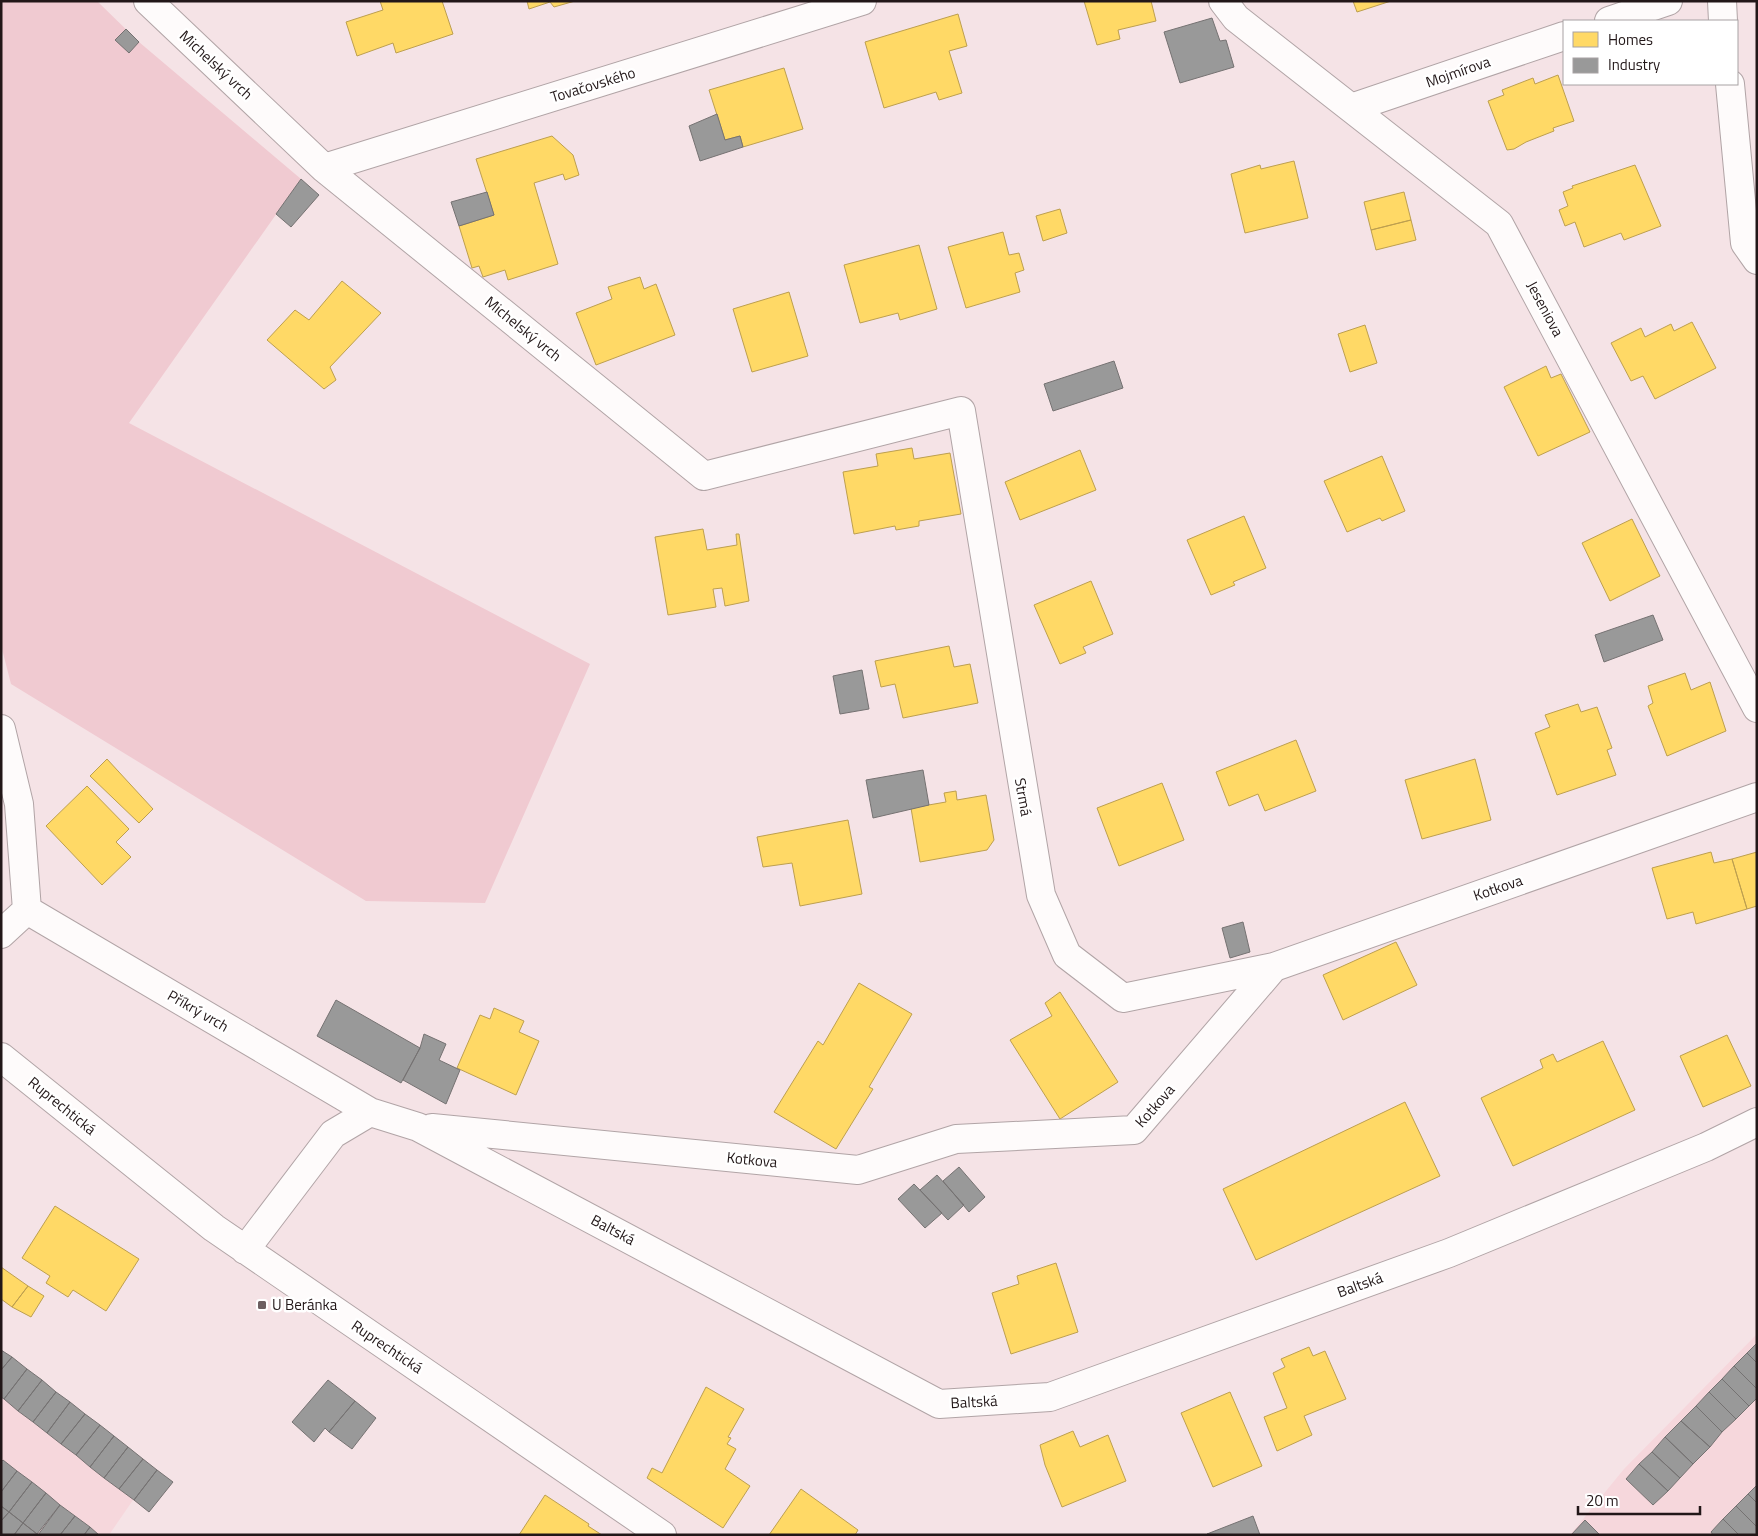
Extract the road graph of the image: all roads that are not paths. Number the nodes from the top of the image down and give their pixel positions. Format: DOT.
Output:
graph roads {
  1 [pos="148,1"];
  2 [pos="862,1"];
  3 [pos="1223,1"];
  4 [pos="1668,1"];
  5 [pos="1722,1"];
  6 [pos="1612,20"];
  7 [pos="1724,20"];
  8 [pos="1563,36"];
  9 [pos="1730,85"];
  10 [pos="1351,108"];
  11 [pos="324,168"];
  12 [pos="1757,260"];
  13 [pos="961,411"];
  14 [pos="1757,708"];
  15 [pos="1,729"];
  16 [pos="1757,797"];
  17 [pos="27,910"];
  18 [pos="1,934"];
  19 [pos="1274,967"];
  20 [pos="1,1057"];
  21 [pos="370,1112"];
  22 [pos="1757,1122"];
  23 [pos="418,1127"];
  24 [pos="245,1250"];
  25 [pos="662,1535"];
  1 -- 11 [label="street, Michelský vrch"];
  2 -- 11 [label="street, Tovačovského"];
  3 -- 10 [label="street, Jeseniova"];
  4 -- 6 [label="street"];
  5 -- 7 [label="street"];
  8 -- 10 [label="street, Mojmírova"];
  9 -- 12 [label="street"];
  10 -- 14 [label="street, Jeseniova"];
  11 -- 13 [label="street, Michelský vrch"];
  13 -- 19 [label="street, Strmá"];
  15 -- 17 [label="street"];
  16 -- 19 [label="street, Kotkova"];
  17 -- 18 [label="street"];
  17 -- 21 [label="street, Příkrý vrch"];
  19 -- 23 [label="street, Kotkova"];
  20 -- 24 [label="street, Ruprechtická"];
  21 -- 23 [label="street, Baltská"];
  21 -- 24 [label="street"];
  22 -- 23 [label="street, Baltská"];
  24 -- 25 [label="street, Ruprechtická"];
}
